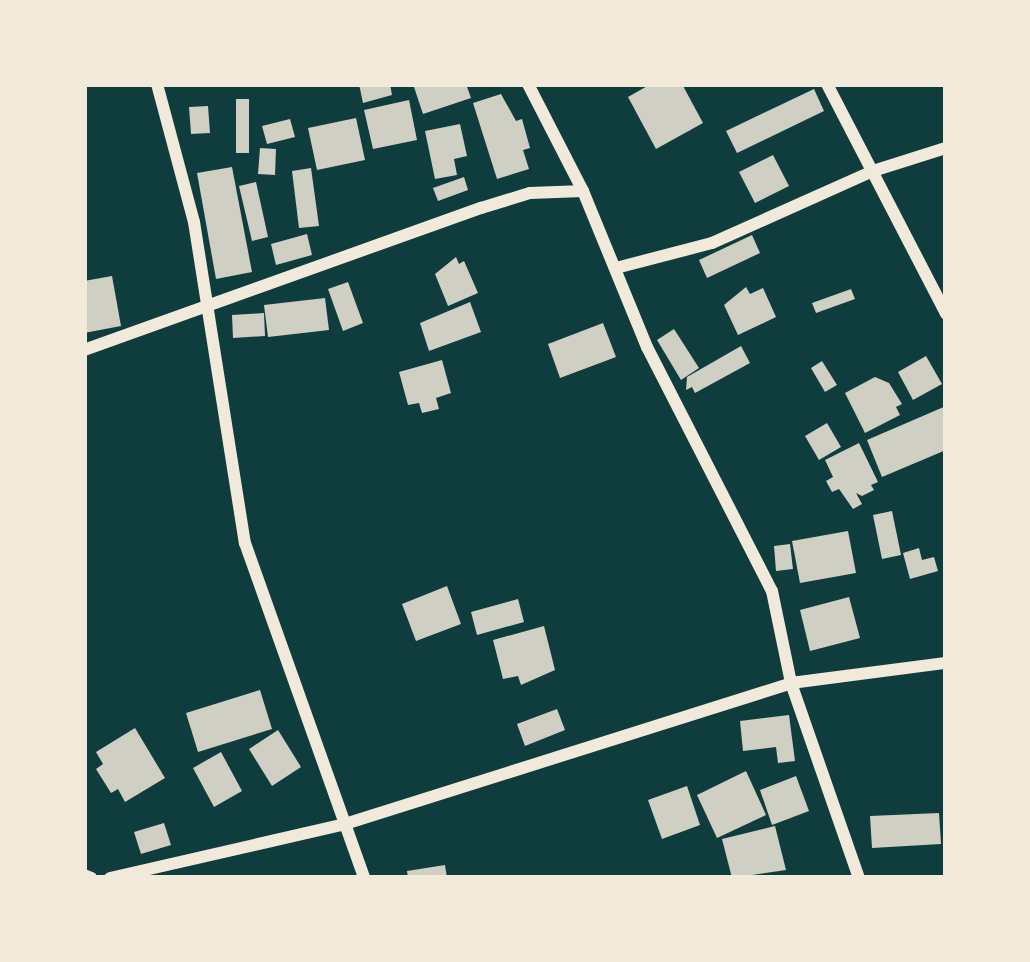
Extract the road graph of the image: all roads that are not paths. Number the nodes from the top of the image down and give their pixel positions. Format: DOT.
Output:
graph roads {
  1 [pos="158,84"];
  2 [pos="528,84"];
  3 [pos="827,84"];
  4 [pos="946,148"];
  5 [pos="873,171"];
  6 [pos="584,191"];
  7 [pos="616,268"];
  8 [pos="207,310"];
  9 [pos="946,314"];
  10 [pos="84,350"];
  11 [pos="946,663"];
  12 [pos="791,683"];
  13 [pos="345,824"];
  14 [pos="110,878"];
  15 [pos="364,878"];
  16 [pos="859,878"];
  1 -- 8 [label="street"];
  2 -- 6 [label="street"];
  3 -- 5 [label="street"];
  4 -- 5 [label="street"];
  5 -- 7 [label="street"];
  5 -- 9 [label="street"];
  6 -- 7 [label="street"];
  6 -- 8 [label="street"];
  7 -- 12 [label="street"];
  8 -- 10 [label="street"];
  8 -- 13 [label="street"];
  11 -- 12 [label="street"];
  12 -- 13 [label="street"];
  12 -- 16 [label="street"];
  13 -- 14 [label="street"];
  13 -- 15 [label="street"];
}
